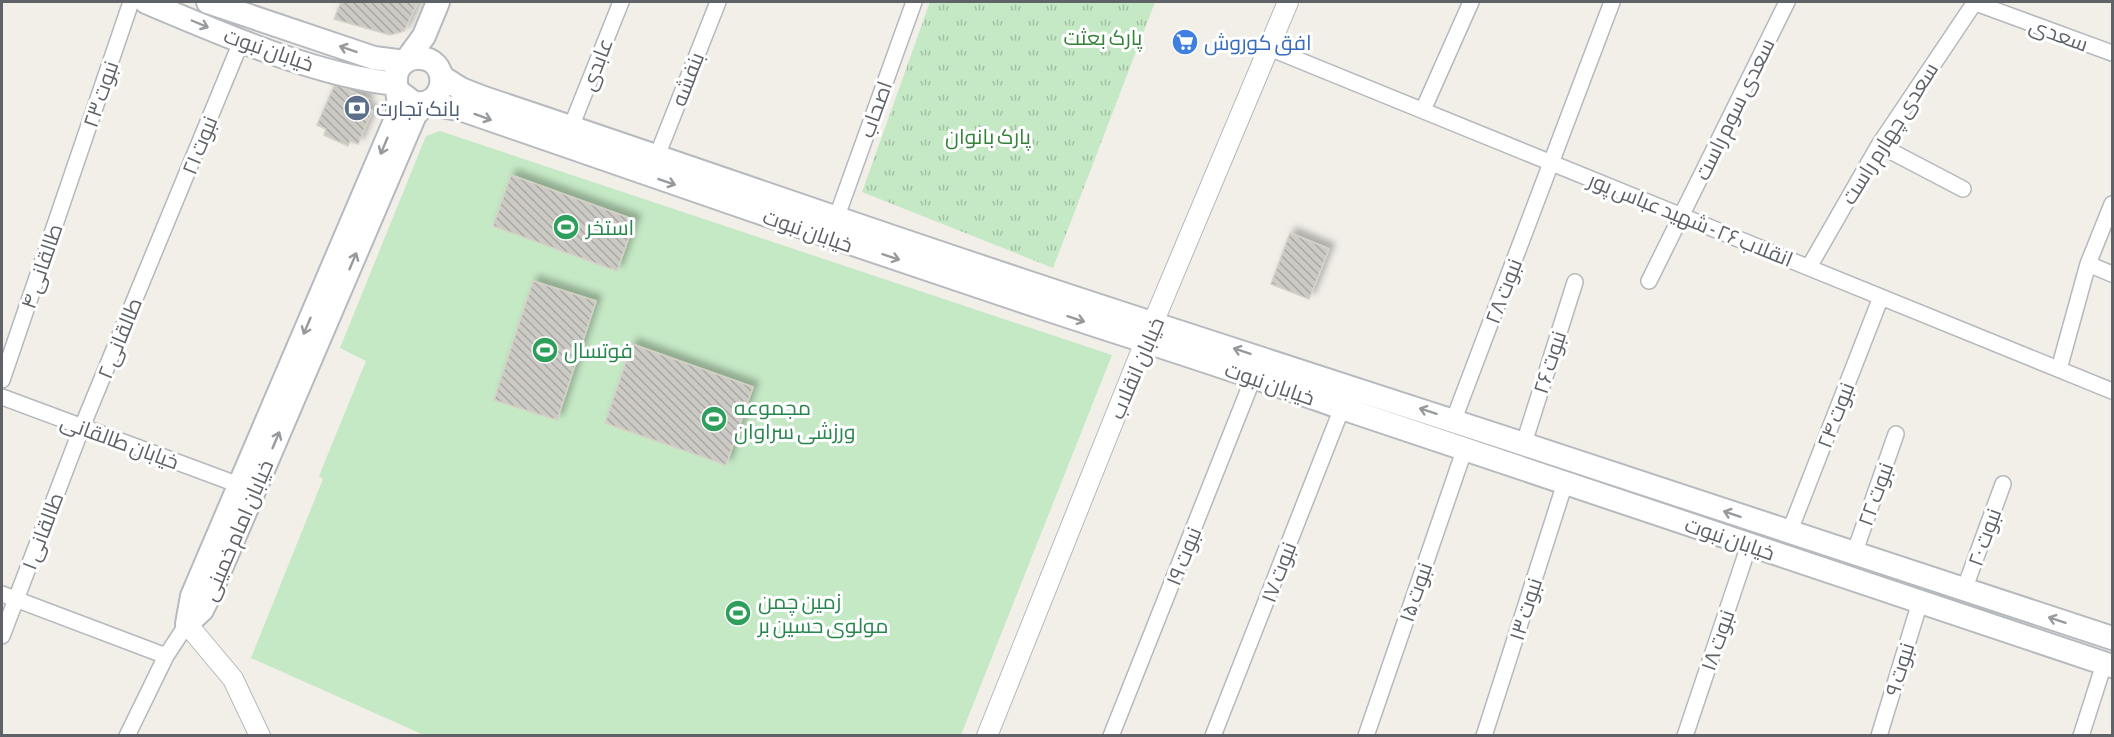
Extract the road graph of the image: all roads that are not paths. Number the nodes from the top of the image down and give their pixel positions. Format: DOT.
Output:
graph roads {
  1 [pos="131,2"];
  2 [pos="146,2"];
  3 [pos="208,2"];
  4 [pos="438,2"];
  5 [pos="454,2"];
  6 [pos="621,2"];
  7 [pos="718,2"];
  8 [pos="914,2"];
  9 [pos="1288,2"];
  10 [pos="1471,2"];
  11 [pos="1612,2"];
  12 [pos="1787,2"];
  13 [pos="1974,2"];
  14 [pos="250,8"];
  15 [pos="242,42"];
  16 [pos="1269,48"];
  17 [pos="2112,54"];
  18 [pos="405,62"];
  19 [pos="441,73"];
  20 [pos="397,87"];
  21 [pos="426,103"];
  22 [pos="1423,111"];
  23 [pos="572,127"];
  24 [pos="1878,146"];
  25 [pos="657,156"];
  26 [pos="1551,163"];
  27 [pos="68,186"];
  28 [pos="1963,189"];
  29 [pos="2112,204"];
  30 [pos="1681,215"];
  31 [pos="833,226"];
  32 [pos="156,249"];
  33 [pos="2088,264"];
  34 [pos="1809,267"];
  35 [pos="2112,274"];
  36 [pos="1649,281"];
  37 [pos="1575,282"];
  38 [pos="1881,297"];
  39 [pos="1150,332"];
  40 [pos="2059,369"];
  41 [pos="1254,376"];
  42 [pos="2,380"];
  43 [pos="2112,391"];
  44 [pos="2,397"];
  45 [pos="1342,408"];
  46 [pos="1459,421"];
  47 [pos="82,427"];
  48 [pos="1896,434"];
  49 [pos="1524,442"];
  50 [pos="1460,446"];
  51 [pos="1565,483"];
  52 [pos="2003,484"];
  53 [pos="247,488"];
  54 [pos="1757,522"];
  55 [pos="1789,533"];
  56 [pos="1749,545"];
  57 [pos="1854,554"];
  58 [pos="1964,590"];
  59 [pos="9,597"];
  60 [pos="1920,602"];
  61 [pos="187,624"];
  62 [pos="2,636"];
  63 [pos="2112,638"];
  64 [pos="166,656"];
  65 [pos="2108,665"];
  66 [pos="127,735"];
  67 [pos="260,735"];
  68 [pos="987,735"];
  69 [pos="1111,735"];
  70 [pos="1213,735"];
  71 [pos="1366,735"];
  72 [pos="1484,735"];
  73 [pos="1685,735"];
  74 [pos="1879,735"];
  75 [pos="2081,735"];
  1 -- 27 [label="street, نبوت ۲۳"];
  2 -- 15 [label="main road, خیابان نبوت, one-way"];
  3 -- 14 [label="main road, خیابان نبوت"];
  4 -- 18 [label="main road"];
  5 -- 19 [label="main road"];
  6 -- 23 [label="street, عابدی"];
  7 -- 25 [label="street, بنفشه"];
  8 -- 31 [label="street, اصحاب"];
  9 -- 16 [label="street, خیابان انقلاب"];
  10 -- 22 [label="street"];
  11 -- 26 [label="street, نبوت ۲۸"];
  12 -- 30 [label="street, سعدی سوم راست"];
  13 -- 17 [label="street, سعدی"];
  13 -- 24 [label="street, سعدی چهارم راست"];
  18 -- 14 [label="main road, خیابان نبوت, one-way"];
  15 -- 20 [label="main road, خیابان نبوت"];
  15 -- 32 [label="street, نبوت ۲۱"];
  16 -- 22 [label="street, انقلاب ۲۶ - شهید عباس پور"];
  16 -- 39 [label="street, خیابان انقلاب"];
  18 -- 19 [label="main road"];
  18 -- 20 [label="main road"];
  19 -- 21 [label="main road"];
  19 -- 23 [label="main road, خیابان نبوت"];
  20 -- 21 [label="main road"];
  20 -- 53 [label="main road, خیابان امام خمینی, one-way"];
  21 -- 31 [label="main road, خیابان نبوت, one-way"];
  53 -- 21 [label="main road, خیابان امام خمینی, one-way"];
  22 -- 26 [label="street, انقلاب ۲۶ - شهید عباس پور"];
  23 -- 25 [label="main road, خیابان نبوت"];
  24 -- 28 [label="street"];
  24 -- 34 [label="street, سعدی چهارم راست"];
  25 -- 31 [label="main road, خیابان نبوت"];
  26 -- 30 [label="street, انقلاب ۲۶ - شهید عباس پور"];
  26 -- 46 [label="street, نبوت ۲۸"];
  27 -- 42 [label="street, طالقانی ۴"];
  29 -- 33 [label="street"];
  30 -- 34 [label="street, انقلاب ۲۶ - شهید عباس پور"];
  30 -- 36 [label="street, سعدی سوم راست"];
  31 -- 39 [label="main road, خیابان نبوت"];
  32 -- 47 [label="street, طالقانی ۲"];
  33 -- 35 [label="street"];
  33 -- 40 [label="street"];
  34 -- 38 [label="street, انقلاب ۲۶ - شهید عباس پور"];
  37 -- 49 [label="street, نبوت ۲۶"];
  38 -- 40 [label="street, انقلاب ۲۶ - شهید عباس پور"];
  38 -- 55 [label="street, نبوت ۲۴"];
  39 -- 41 [label="main road, خیابان نبوت"];
  46 -- 39 [label="main road, خیابان نبوت, one-way"];
  39 -- 68 [label="street, خیابان انقلاب"];
  40 -- 43 [label="street, انقلاب ۲۶ - شهید عباس پور"];
  41 -- 45 [label="main road, خیابان نبوت"];
  41 -- 69 [label="street, نبوت ۱۹"];
  44 -- 47 [label="street, خیابان طالقانی"];
  45 -- 50 [label="main road, خیابان نبوت"];
  45 -- 70 [label="street, نبوت ۱۷"];
  46 -- 49 [label="main road, خیابان نبوت"];
  46 -- 50 [label="main road"];
  47 -- 53 [label="street, خیابان طالقانی"];
  47 -- 59 [label="street, طالقانی ۱"];
  48 -- 57 [label="street, نبوت ۲۲"];
  54 -- 49 [label="main road, خیابان نبوت, one-way"];
  50 -- 51 [label="main road, خیابان نبوت"];
  50 -- 71 [label="street, نبوت ۱۵"];
  51 -- 56 [label="main road, خیابان نبوت"];
  51 -- 72 [label="street, نبوت ۱۳"];
  52 -- 58 [label="street, نبوت ۲۰"];
  53 -- 61 [label="main road, خیابان امام خمینی"];
  54 -- 55 [label="main road, خیابان نبوت"];
  54 -- 56 [label="main road"];
  55 -- 57 [label="main road, خیابان نبوت"];
  56 -- 60 [label="main road, خیابان نبوت"];
  56 -- 73 [label="street, نبوت ۱۸"];
  57 -- 58 [label="main road, خیابان نبوت"];
  63 -- 58 [label="main road, خیابان نبوت, one-way"];
  59 -- 62 [label="street, طالقانی ۱"];
  59 -- 64 [label="street"];
  60 -- 65 [label="main road, خیابان نبوت"];
  60 -- 74 [label="street, نبوت ۹"];
  61 -- 64 [label="street"];
  61 -- 67 [label="street"];
  64 -- 66 [label="street"];
  65 -- 75 [label="street"];
}
